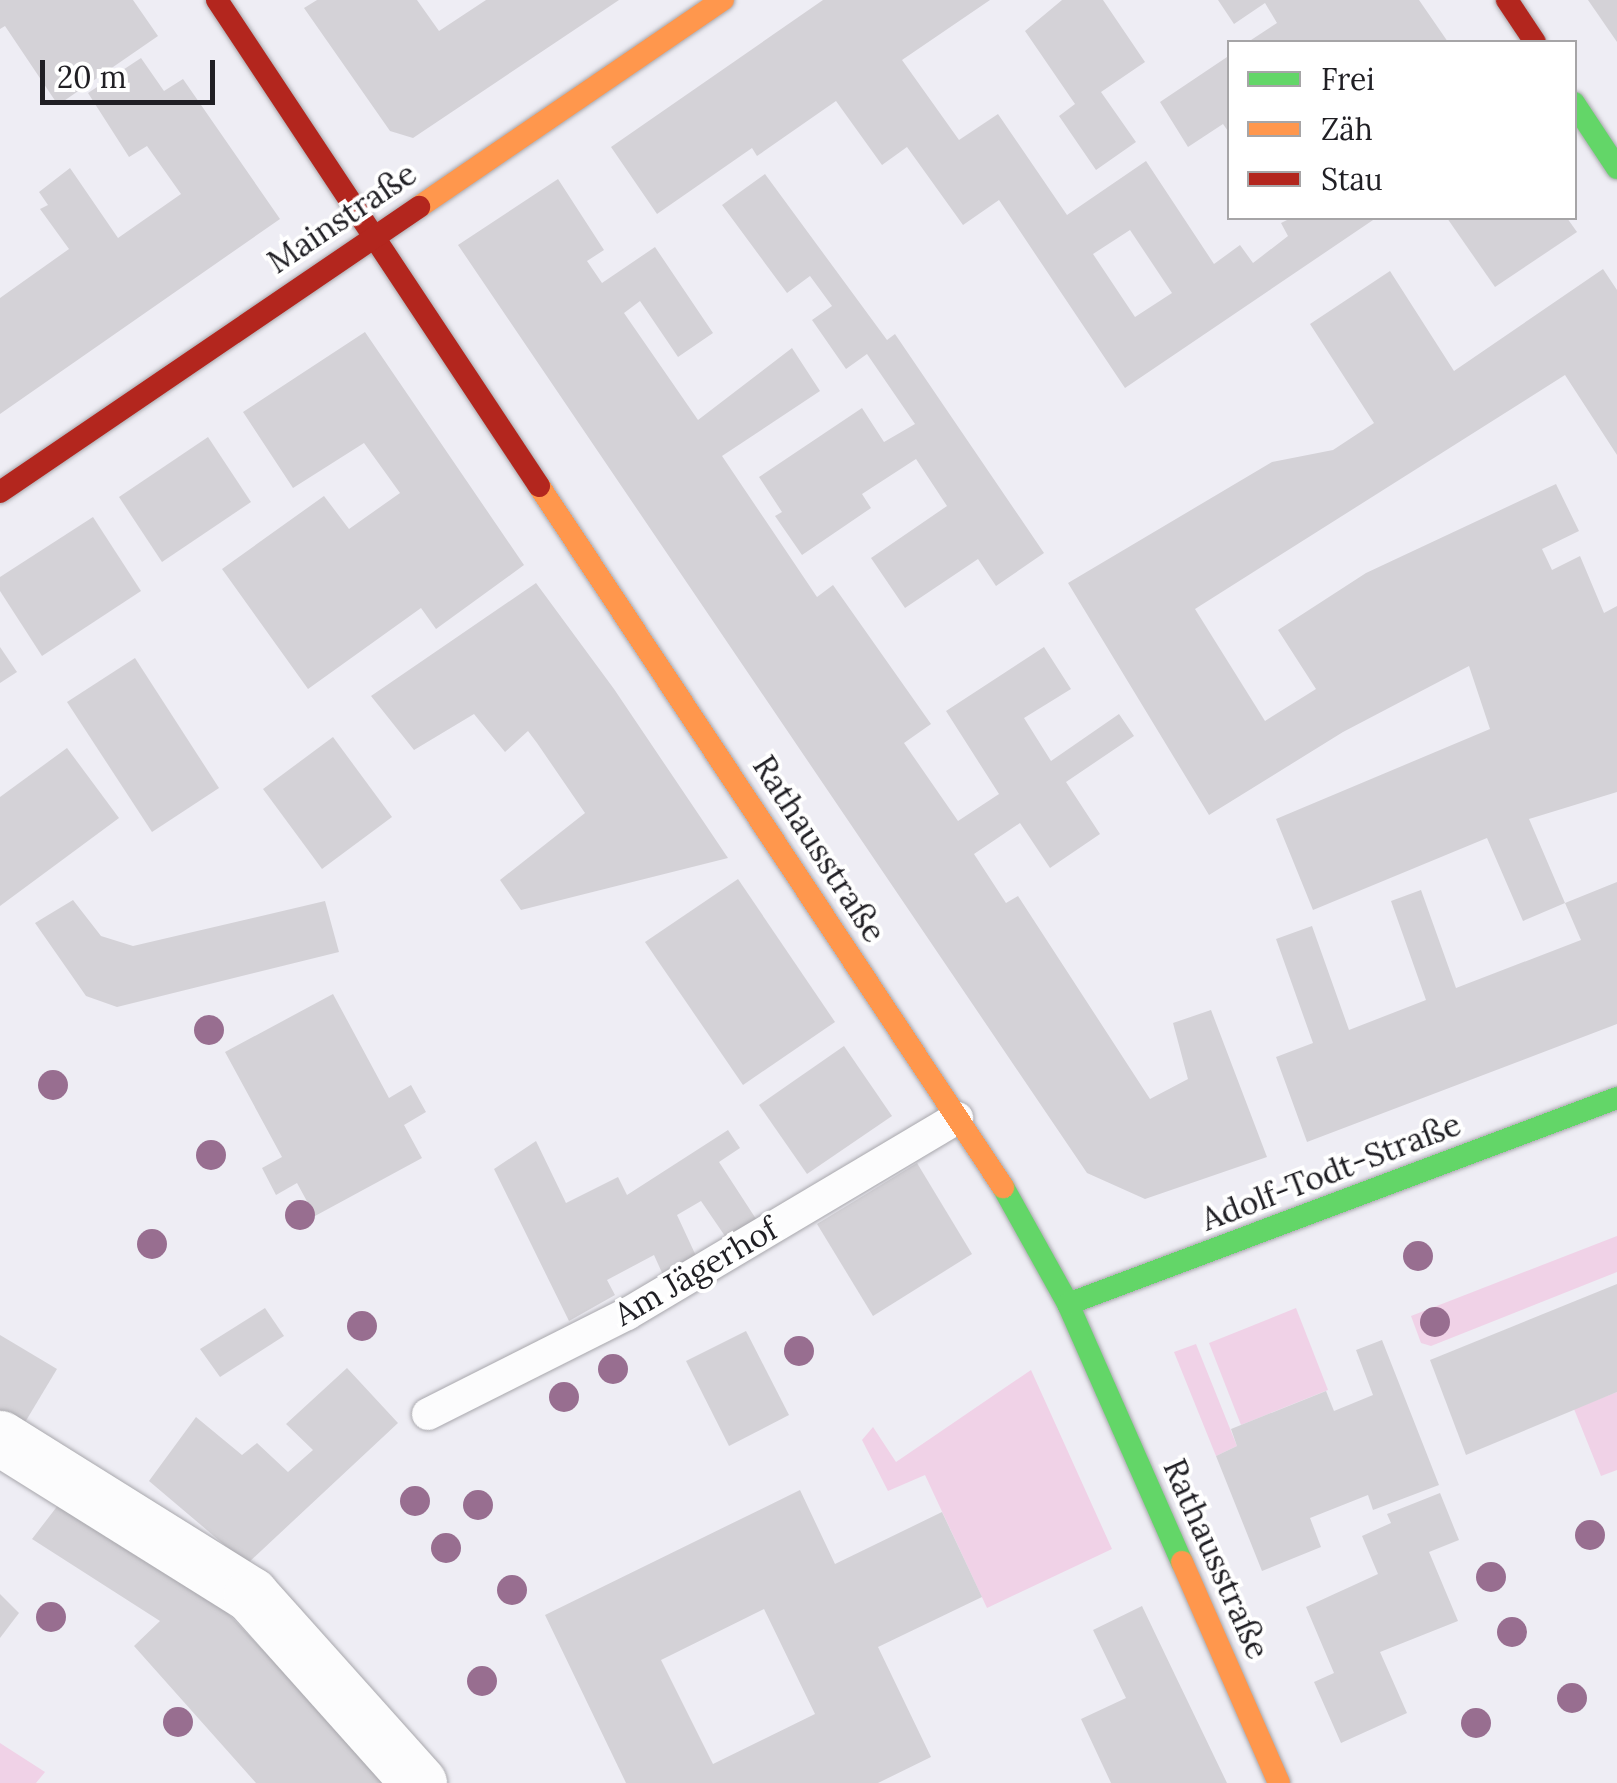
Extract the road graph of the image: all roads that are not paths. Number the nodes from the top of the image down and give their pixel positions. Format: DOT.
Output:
graph roads {
  1 [pos="217,0"];
  2 [pos="723,0"];
  3 [pos="1508,0"];
  4 [pos="1534,40"];
  5 [pos="1577,108"];
  6 [pos="1617,168"];
  7 [pos="374,236"];
  8 [pos="0,492"];
  9 [pos="1617,1098"];
  10 [pos="957,1118"];
  11 [pos="1068,1304"];
  12 [pos="428,1414"];
  13 [pos="0,1438"];
  14 [pos="419,1783"];
  15 [pos="1279,1783"];
  1 -- 7 [label="street, Rathausstraße"];
  2 -- 7 [label="street, Mainstraße"];
  3 -- 4 [label="street"];
  5 -- 6 [label="street"];
  7 -- 8 [label="street, Mainstraße"];
  7 -- 10 [label="street, Rathausstraße"];
  9 -- 11 [label="street, Adolf-Todt-Straße"];
  10 -- 11 [label="street, Rathausstraße"];
  10 -- 12 [label="lane, Am Jägerhof"];
  11 -- 15 [label="street, Rathausstraße"];
  13 -- 14 [label="street"];
}
